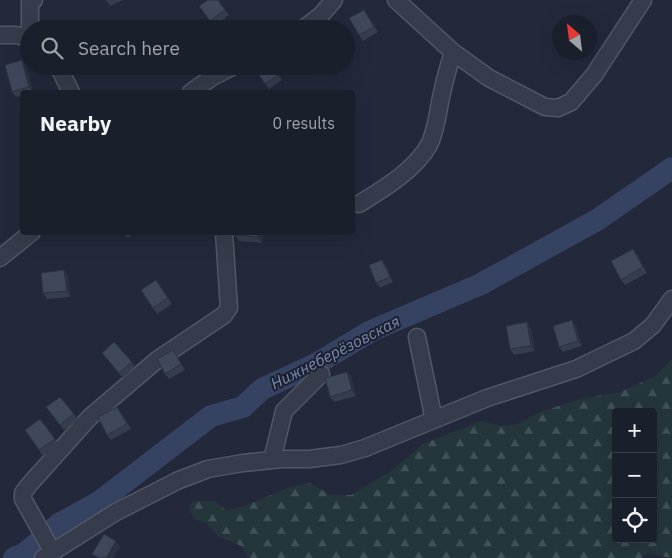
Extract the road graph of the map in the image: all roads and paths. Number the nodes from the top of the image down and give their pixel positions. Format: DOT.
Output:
graph roads {
  1 [pos="34,0"];
  2 [pos="334,0"];
  3 [pos="396,0"];
  4 [pos="642,0"];
  5 [pos="30,20"];
  6 [pos="314,20"];
  7 [pos="0,35"];
  8 [pos="20,36"];
  9 [pos="453,52"];
  10 [pos="62,75"];
  11 [pos="216,75"];
  12 [pos="70,90"];
  13 [pos="194,90"];
  14 [pos="359,204"];
  15 [pos="28,235"];
  16 [pos="224,235"];
  17 [pos="0,258"];
  18 [pos="672,299"];
  19 [pos="417,337"];
  20 [pos="321,374"];
  21 [pos="434,420"];
  22 [pos="272,460"];
  23 [pos="48,555"];
  1 -- 5 [label="street"];
  2 -- 6 [label="street"];
  3 -- 9 [label="street"];
  4 -- 9 [label="street"];
  7 -- 8 [label="street"];
  9 -- 14 [label="street"];
  10 -- 12 [label="street"];
  11 -- 13 [label="street"];
  15 -- 17 [label="street"];
  16 -- 23 [label="street"];
  18 -- 21 [label="street"];
  19 -- 21 [label="street"];
  20 -- 22 [label="street"];
  21 -- 22 [label="street"];
  22 -- 23 [label="street"];
}
